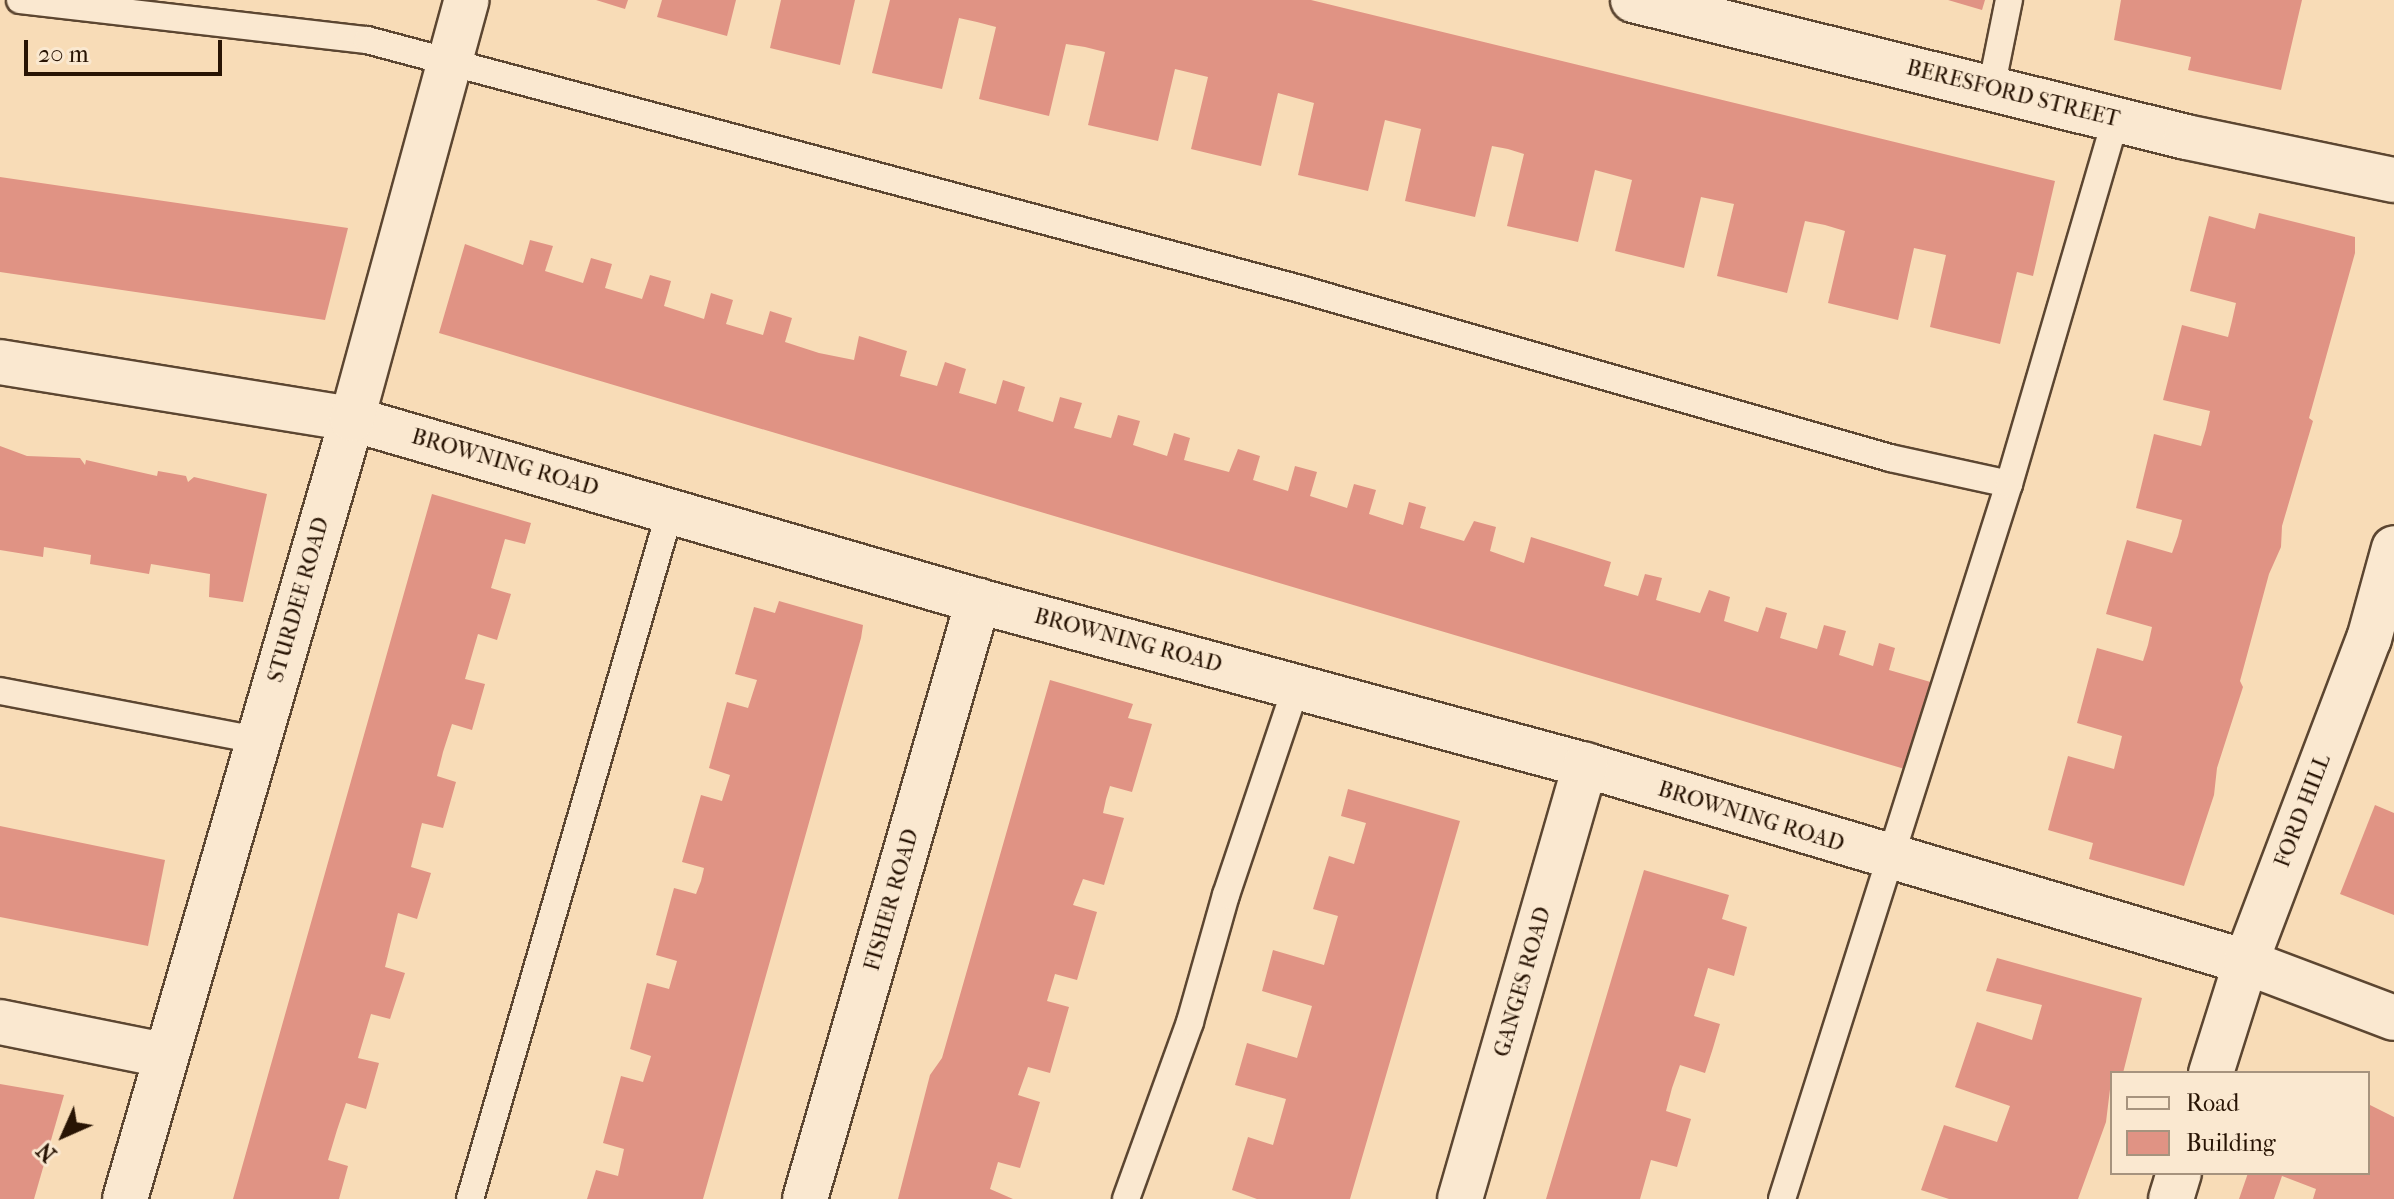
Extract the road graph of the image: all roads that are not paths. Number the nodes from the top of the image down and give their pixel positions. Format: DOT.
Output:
graph roads {
  1 [pos="20,0"];
  2 [pos="467,0"];
  3 [pos="1633,0"];
  4 [pos="2009,0"];
  5 [pos="450,64"];
  6 [pos="1991,89"];
  7 [pos="2116,119"];
  8 [pos="2394,180"];
  9 [pos="0,362"];
  10 [pos="352,419"];
  11 [pos="2009,484"];
  12 [pos="670,511"];
  13 [pos="2394,548"];
  14 [pos="978,601"];
  15 [pos="2382,644"];
  16 [pos="1296,687"];
  17 [pos="0,691"];
  18 [pos="257,740"];
  19 [pos="1585,765"];
  20 [pos="1891,859"];
  21 [pos="2246,962"];
  22 [pos="2394,1018"];
  23 [pos="0,1022"];
  24 [pos="164,1055"];
  25 [pos="2212,1071"];
  26 [pos="2178,1175"];
  27 [pos="125,1199"];
  28 [pos="470,1199"];
  29 [pos="805,1199"];
  30 [pos="1126,1199"];
  31 [pos="1460,1199"];
  32 [pos="1782,1199"];
  33 [pos="2171,1199"];
  1 -- 5 [label="lane"];
  2 -- 5 [label="street, STURDEE ROAD"];
  3 -- 6 [label="street, BERESFORD STREET"];
  4 -- 6 [label="lane"];
  5 -- 10 [label="street, STURDEE ROAD"];
  5 -- 11 [label="lane"];
  6 -- 7 [label="street, BERESFORD STREET"];
  7 -- 8 [label="street, BERESFORD STREET"];
  7 -- 11 [label="lane"];
  9 -- 10 [label="street, BROWNING ROAD"];
  10 -- 12 [label="street, BROWNING ROAD"];
  10 -- 18 [label="street, STURDEE ROAD"];
  11 -- 20 [label="lane"];
  12 -- 14 [label="street, BROWNING ROAD"];
  12 -- 28 [label="lane"];
  13 -- 15 [label="street, FORD HILL"];
  14 -- 16 [label="street, BROWNING ROAD"];
  14 -- 29 [label="street, FISHER ROAD"];
  15 -- 21 [label="street, FORD HILL"];
  16 -- 19 [label="street, BROWNING ROAD"];
  16 -- 30 [label="lane"];
  17 -- 18 [label="lane"];
  18 -- 24 [label="street, STURDEE ROAD"];
  19 -- 20 [label="street, BROWNING ROAD"];
  19 -- 31 [label="street, GANGES ROAD"];
  20 -- 21 [label="street, BROWNING ROAD"];
  20 -- 32 [label="lane"];
  21 -- 22 [label="street, BROWNING ROAD"];
  21 -- 25 [label="street, FORD HILL"];
  23 -- 24 [label="street"];
  24 -- 27 [label="street, STURDEE ROAD"];
  26 -- 33 [label="street"];
}
